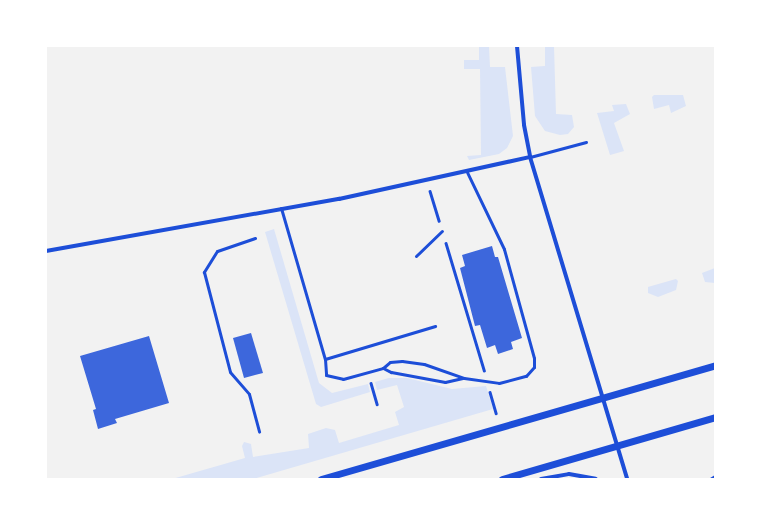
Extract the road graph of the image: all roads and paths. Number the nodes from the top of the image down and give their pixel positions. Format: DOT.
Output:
graph roads {
  1 [pos="517,46"];
  2 [pos="586,142"];
  3 [pos="530,158"];
  4 [pos="467,172"];
  5 [pos="428,181"];
  6 [pos="281,208"];
  7 [pos="442,231"];
  8 [pos="255,238"];
  9 [pos="46,251"];
  10 [pos="416,256"];
  11 [pos="435,326"];
  12 [pos="325,359"];
  13 [pos="715,365"];
  14 [pos="383,368"];
  15 [pos="464,378"];
  16 [pos="487,382"];
  17 [pos="603,398"];
  18 [pos="496,413"];
  19 [pos="715,417"];
  20 [pos="259,432"];
  21 [pos="617,446"];
  22 [pos="715,476"];
  23 [pos="321,479"];
  24 [pos="502,479"];
  25 [pos="541,479"];
  26 [pos="596,479"];
  27 [pos="627,479"];
  28 [pos="710,479"];
  1 -- 3 [label="street"];
  2 -- 3 [label="lane"];
  3 -- 4 [label="street"];
  3 -- 17 [label="street"];
  4 -- 5 [label="street"];
  4 -- 16 [label="lane"];
  5 -- 6 [label="street"];
  5 -- 7 [label="path"];
  6 -- 9 [label="street"];
  6 -- 12 [label="lane"];
  7 -- 10 [label="lane"];
  7 -- 16 [label="path"];
  8 -- 20 [label="lane"];
  11 -- 12 [label="lane"];
  12 -- 14 [label="lane"];
  13 -- 17 [label="street"];
  14 -- 15 [label="lane"];
  14 -- 15 [label="lane"];
  15 -- 16 [label="lane"];
  16 -- 18 [label="path"];
  17 -- 21 [label="street"];
  17 -- 23 [label="street"];
  19 -- 21 [label="street"];
  21 -- 24 [label="street"];
  21 -- 27 [label="street"];
  22 -- 28 [label="lane"];
  25 -- 26 [label="street"];
}
